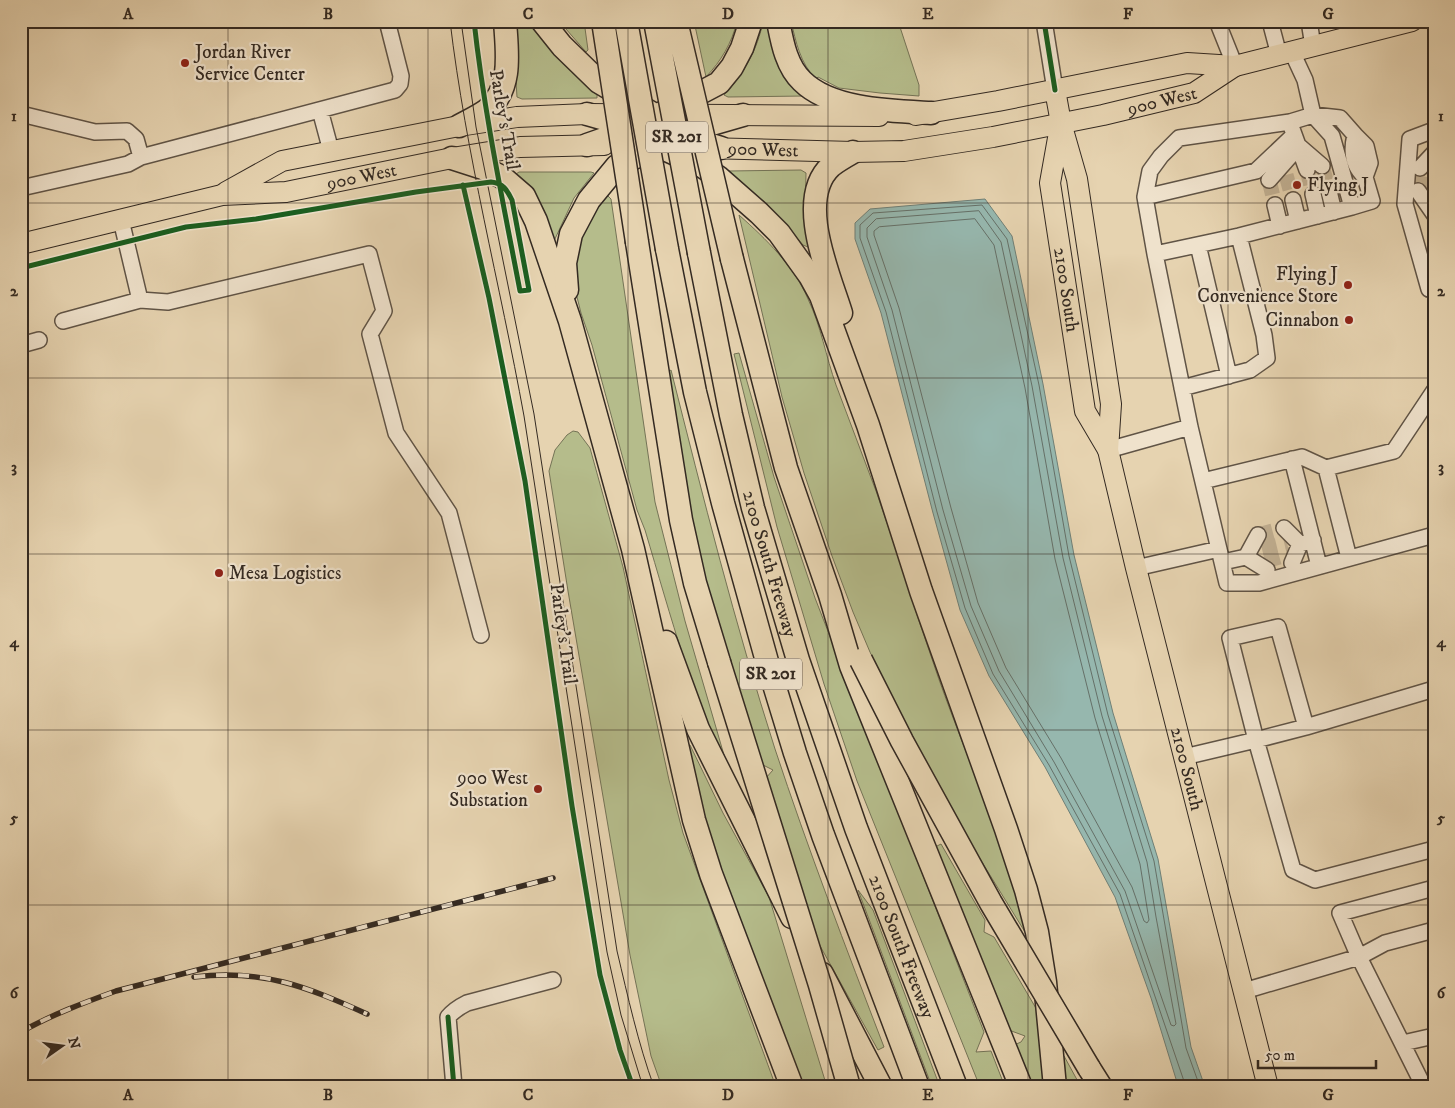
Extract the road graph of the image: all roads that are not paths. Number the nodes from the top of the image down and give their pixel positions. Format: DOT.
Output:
graph roads {
  1 [pos="387,21"];
  2 [pos="505,21"];
  3 [pos="542,21"];
  4 [pos="603,21"];
  5 [pos="626,21"];
  6 [pos="655,21"];
  7 [pos="676,21"];
  8 [pos="751,21"];
  9 [pos="778,21"];
  10 [pos="1044,21"];
  11 [pos="1217,21"];
  12 [pos="1270,21"];
  13 [pos="1309,21"];
  14 [pos="1412,21"];
  15 [pos="1386,24"];
  16 [pos="1313,46"];
  17 [pos="1285,53"];
  18 [pos="1234,66"];
  19 [pos="1055,90"];
  20 [pos="320,110"];
  21 [pos="931,113"];
  22 [pos="21,114"];
  23 [pos="587,114"];
  24 [pos="743,115"];
  25 [pos="1313,115"];
  26 [pos="655,116"];
  27 [pos="1060,123"];
  28 [pos="459,126"];
  29 [pos="630,130"];
  30 [pos="1434,130"];
  31 [pos="685,133"];
  32 [pos="1294,134"];
  33 [pos="587,145"];
  34 [pos="658,146"];
  35 [pos="721,148"];
  36 [pos="331,152"];
  37 [pos="853,152"];
  38 [pos="1434,153"];
  39 [pos="141,157"];
  40 [pos="452,158"];
  41 [pos="1322,166"];
  42 [pos="1428,167"];
  43 [pos="1307,170"];
  44 [pos="1286,175"];
  45 [pos="1269,180"];
  46 [pos="21,188"];
  47 [pos="1329,191"];
  48 [pos="1313,194"];
  49 [pos="1428,194"];
  50 [pos="222,195"];
  51 [pos="1145,197"];
  52 [pos="1292,200"];
  53 [pos="1275,205"];
  54 [pos="1352,207"];
  55 [pos="1334,212"];
  56 [pos="1434,214"];
  57 [pos="1318,216"];
  58 [pos="120,220"];
  59 [pos="1298,221"];
  60 [pos="1280,226"];
  61 [pos="1239,236"];
  62 [pos="21,244"];
  63 [pos="1198,245"];
  64 [pos="1155,254"];
  65 [pos="1434,289"];
  66 [pos="140,300"];
  67 [pos="64,321"];
  68 [pos="570,321"];
  69 [pos="38,340"];
  70 [pos="21,345"];
  71 [pos="1229,376"];
  72 [pos="1182,388"];
  73 [pos="1434,391"];
  74 [pos="868,425"];
  75 [pos="1190,427"];
  76 [pos="1108,450"];
  77 [pos="1292,459"];
  78 [pos="1326,468"];
  79 [pos="1203,481"];
  80 [pos="1434,535"];
  81 [pos="633,549"];
  82 [pos="1221,556"];
  83 [pos="1246,557"];
  84 [pos="1349,558"];
  85 [pos="1319,566"];
  86 [pos="1136,568"];
  87 [pos="481,635"];
  88 [pos="856,663"];
  89 [pos="1434,689"];
  90 [pos="1306,727"];
  91 [pos="1256,740"];
  92 [pos="1184,758"];
  93 [pos="1434,849"];
  94 [pos="1434,888"];
  95 [pos="1434,930"];
  96 [pos="1359,957"];
  97 [pos="553,980"];
  98 [pos="1244,991"];
  99 [pos="1434,1036"];
  100 [pos="1403,1044"];
  101 [pos="454,1087"];
  102 [pos="792,1087"];
  103 [pos="849,1087"];
  104 [pos="882,1087"];
  105 [pos="918,1087"];
  106 [pos="956,1087"];
  107 [pos="1021,1087"];
  108 [pos="1055,1087"];
  109 [pos="1101,1087"];
  110 [pos="1268,1087"];
  111 [pos="1424,1087"];
  1 -- 20 [label="street"];
  2 -- 28 [label="highway"];
  3 -- 26 [label="highway"];
  4 -- 103 [label="highway, bridge"];
  5 -- 105 [label="highway, 2100 South Freeway / SR 201, bridge"];
  6 -- 106 [label="highway, 2100 South Freeway / SR 201, bridge"];
  7 -- 88 [label="highway, bridge"];
  8 -- 26 [label="highway"];
  9 -- 21 [label="highway"];
  10 -- 19 [label="street, 2100 South"];
  11 -- 18 [label="street"];
  12 -- 17 [label="street"];
  13 -- 16 [label="street"];
  14 -- 15 [label="main road, 900 West"];
  15 -- 16 [label="main road, 900 West"];
  16 -- 17 [label="main road, 900 West"];
  17 -- 18 [label="main road, 900 West"];
  17 -- 25 [label="street"];
  18 -- 19 [label="main road, 900 West"];
  18 -- 27 [label="main road, 900 West"];
  19 -- 21 [label="main road, 900 West"];
  19 -- 27 [label="main road, 2100 South"];
  20 -- 36 [label="street"];
  20 -- 39 [label="street"];
  21 -- 24 [label="main road, 900 West"];
  22 -- 39 [label="street"];
  23 -- 26 [label="main road, 900 West"];
  23 -- 28 [label="main road, 900 West"];
  23 -- 29 [label="highway"];
  24 -- 26 [label="main road, 900 West"];
  24 -- 31 [label="highway"];
  25 -- 32 [label="street"];
  25 -- 54 [label="street"];
  25 -- 54 [label="street"];
  26 -- 29 [label="highway"];
  26 -- 31 [label="highway"];
  27 -- 37 [label="main road, 900 West"];
  27 -- 76 [label="main road, 2100 South"];
  27 -- 76 [label="main road, 2100 South"];
  28 -- 36 [label="main road, 900 West"];
  29 -- 33 [label="highway"];
  29 -- 34 [label="highway"];
  30 -- 65 [label="street"];
  31 -- 34 [label="highway"];
  31 -- 35 [label="highway"];
  32 -- 41 [label="street"];
  32 -- 43 [label="street"];
  32 -- 44 [label="street"];
  32 -- 45 [label="street"];
  32 -- 51 [label="street"];
  32 -- 51 [label="street"];
  33 -- 34 [label="main road, 900 West"];
  33 -- 40 [label="main road, 900 West"];
  34 -- 35 [label="main road, 900 West"];
  34 -- 68 [label="highway"];
  34 -- 74 [label="highway"];
  35 -- 37 [label="main road, 900 West"];
  36 -- 50 [label="main road, 900 West"];
  37 -- 74 [label="highway"];
  38 -- 42 [label="street"];
  39 -- 46 [label="street"];
  40 -- 50 [label="main road, 900 West"];
  40 -- 68 [label="highway"];
  47 -- 55 [label="street"];
  48 -- 57 [label="street"];
  49 -- 56 [label="street"];
  50 -- 58 [label="main road, 900 West"];
  51 -- 64 [label="street"];
  52 -- 59 [label="street"];
  53 -- 60 [label="street"];
  54 -- 55 [label="street"];
  55 -- 57 [label="street"];
  57 -- 59 [label="street"];
  58 -- 62 [label="main road, 900 West"];
  58 -- 66 [label="street"];
  59 -- 60 [label="street"];
  60 -- 61 [label="street"];
  61 -- 63 [label="street"];
  61 -- 71 [label="street"];
  63 -- 64 [label="street"];
  63 -- 71 [label="street"];
  64 -- 72 [label="street"];
  66 -- 67 [label="street"];
  66 -- 87 [label="street"];
  68 -- 81 [label="highway"];
  69 -- 70 [label="street"];
  71 -- 72 [label="street"];
  72 -- 75 [label="street"];
  73 -- 78 [label="street"];
  74 -- 108 [label="highway"];
  75 -- 76 [label="street"];
  75 -- 79 [label="street"];
  76 -- 86 [label="main road, 2100 South"];
  77 -- 78 [label="street"];
  77 -- 79 [label="street"];
  77 -- 85 [label="street"];
  78 -- 84 [label="street"];
  79 -- 82 [label="street"];
  80 -- 84 [label="street"];
  81 -- 102 [label="highway"];
  81 -- 104 [label="highway"];
  82 -- 83 [label="street"];
  82 -- 85 [label="street"];
  82 -- 86 [label="street"];
  83 -- 83 [label="street"];
  84 -- 85 [label="street"];
  86 -- 92 [label="main road, 2100 South"];
  88 -- 107 [label="highway"];
  88 -- 109 [label="highway, bridge"];
  89 -- 90 [label="street"];
  90 -- 91 [label="street"];
  90 -- 91 [label="street"];
  91 -- 92 [label="street"];
  91 -- 93 [label="street"];
  92 -- 98 [label="main road, 2100 South"];
  94 -- 96 [label="street"];
  95 -- 96 [label="street"];
  96 -- 98 [label="street"];
  96 -- 100 [label="street"];
  97 -- 101 [label="street"];
  98 -- 110 [label="main road, 2100 South"];
  99 -- 100 [label="street"];
  100 -- 111 [label="street"];
}
